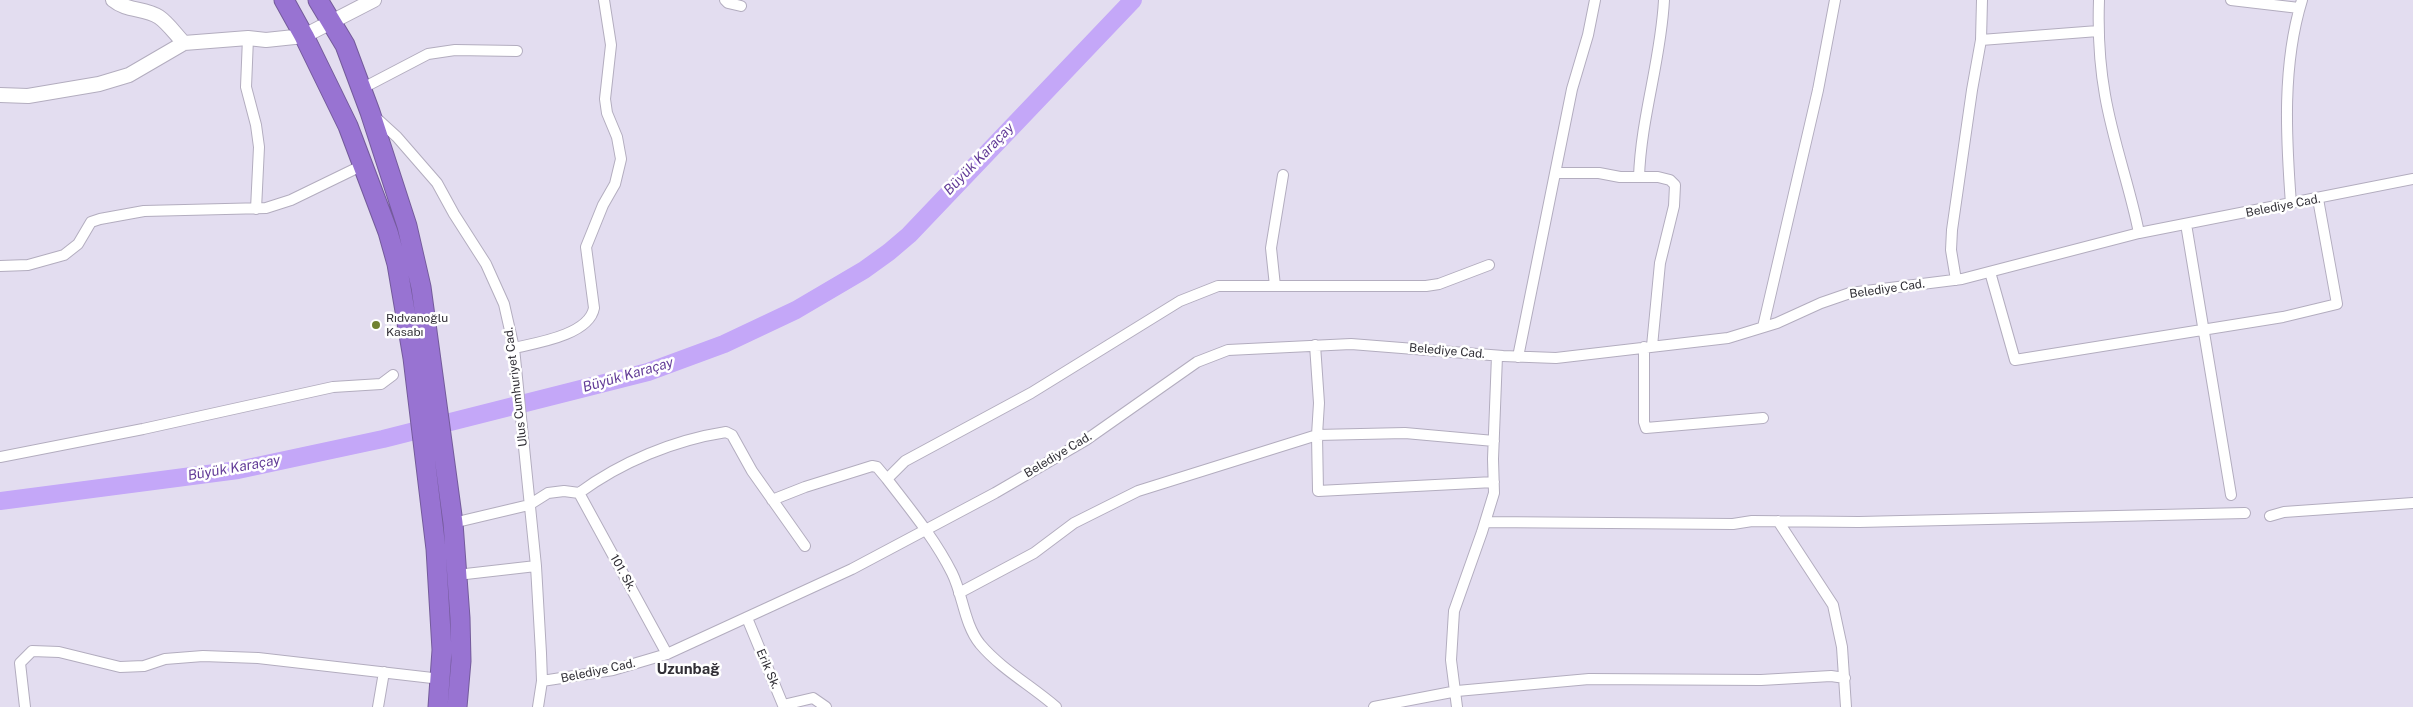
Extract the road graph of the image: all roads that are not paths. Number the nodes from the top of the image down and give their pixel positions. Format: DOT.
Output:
graph roads {
  1 [pos="113,0"];
  2 [pos="284,0"];
  3 [pos="318,0"];
  4 [pos="374,0"];
  5 [pos="604,0"];
  6 [pos="725,0"];
  7 [pos="1595,0"];
  8 [pos="1664,0"];
  9 [pos="1835,0"];
  10 [pos="1982,0"];
  11 [pos="2098,0"];
  12 [pos="2231,0"];
  13 [pos="2300,4"];
  14 [pos="741,6"];
  15 [pos="332,23"];
  16 [pos="2098,31"];
  17 [pos="304,36"];
  18 [pos="248,38"];
  19 [pos="1981,40"];
  20 [pos="184,43"];
  21 [pos="517,51"];
  22 [pos="361,89"];
  23 [pos="0,94"];
  24 [pos="370,112"];
  25 [pos="362,166"];
  26 [pos="1555,173"];
  27 [pos="1283,175"];
  28 [pos="1639,177"];
  29 [pos="2413,179"];
  30 [pos="2318,199"];
  31 [pos="2291,204"];
  32 [pos="256,209"];
  33 [pos="2186,224"];
  34 [pos="2139,233"];
  35 [pos="1489,265"];
  36 [pos="0,266"];
  37 [pos="1990,272"];
  38 [pos="1956,280"];
  39 [pos="1275,286"];
  40 [pos="1762,327"];
  41 [pos="2204,329"];
  42 [pos="1315,345"];
  43 [pos="1648,346"];
  44 [pos="514,348"];
  45 [pos="1497,356"];
  46 [pos="1518,357"];
  47 [pos="393,375"];
  48 [pos="1763,418"];
  49 [pos="1317,435"];
  50 [pos="1494,441"];
  51 [pos="0,457"];
  52 [pos="887,479"];
  53 [pos="1494,482"];
  54 [pos="579,493"];
  55 [pos="2231,495"];
  56 [pos="772,500"];
  57 [pos="2413,503"];
  58 [pos="529,505"];
  59 [pos="2244,512"];
  60 [pos="2270,516"];
  61 [pos="1778,521"];
  62 [pos="1486,522"];
  63 [pos="453,523"];
  64 [pos="926,530"];
  65 [pos="805,546"];
  66 [pos="536,566"];
  67 [pos="457,575"];
  68 [pos="959,593"];
  69 [pos="747,618"];
  70 [pos="667,654"];
  71 [pos="384,672"];
  72 [pos="1846,678"];
  73 [pos="441,679"];
  74 [pos="542,681"];
  75 [pos="1457,691"];
  76 [pos="25,707"];
  77 [pos="378,707"];
  78 [pos="438,707"];
  79 [pos="458,707"];
  80 [pos="538,707"];
  81 [pos="826,707"];
  82 [pos="1056,707"];
  83 [pos="1374,707"];
  84 [pos="1457,707"];
  85 [pos="1846,707"];
  1 -- 20 [label="street"];
  2 -- 17 [label="highway"];
  3 -- 15 [label="highway"];
  4 -- 15 [label="street"];
  5 -- 44 [label="street"];
  6 -- 14 [label="street"];
  7 -- 26 [label="street"];
  8 -- 28 [label="street"];
  9 -- 40 [label="street"];
  10 -- 19 [label="street"];
  11 -- 16 [label="street"];
  12 -- 13 [label="street"];
  13 -- 31 [label="street"];
  15 -- 17 [label="street"];
  15 -- 22 [label="highway"];
  16 -- 19 [label="street"];
  16 -- 34 [label="street"];
  17 -- 18 [label="street"];
  17 -- 25 [label="highway"];
  18 -- 20 [label="street"];
  18 -- 32 [label="street"];
  19 -- 38 [label="street"];
  20 -- 23 [label="street"];
  21 -- 22 [label="street"];
  22 -- 24 [label="highway"];
  24 -- 44 [label="street, Ulus Cumhuriyet Cad."];
  24 -- 63 [label="highway"];
  25 -- 32 [label="street"];
  25 -- 73 [label="highway"];
  26 -- 28 [label="street"];
  26 -- 46 [label="street"];
  27 -- 39 [label="street"];
  28 -- 43 [label="street"];
  29 -- 30 [label="street, Belediye Cad."];
  30 -- 31 [label="street, Belediye Cad."];
  30 -- 41 [label="street"];
  31 -- 33 [label="street, Belediye Cad."];
  32 -- 36 [label="street"];
  33 -- 34 [label="street, Belediye Cad."];
  33 -- 41 [label="street"];
  34 -- 37 [label="street, Belediye Cad."];
  35 -- 39 [label="street"];
  37 -- 38 [label="street, Belediye Cad."];
  37 -- 41 [label="street"];
  38 -- 40 [label="street, Belediye Cad."];
  39 -- 52 [label="street"];
  40 -- 43 [label="street, Belediye Cad."];
  41 -- 55 [label="street"];
  42 -- 45 [label="street, Belediye Cad."];
  42 -- 49 [label="street"];
  42 -- 64 [label="street, Belediye Cad."];
  43 -- 46 [label="street, Belediye Cad."];
  43 -- 48 [label="street"];
  44 -- 58 [label="street, Ulus Cumhuriyet Cad."];
  45 -- 46 [label="street, Belediye Cad."];
  45 -- 50 [label="street"];
  47 -- 51 [label="street"];
  49 -- 50 [label="street"];
  49 -- 53 [label="street"];
  49 -- 68 [label="street"];
  50 -- 53 [label="street"];
  52 -- 56 [label="street"];
  52 -- 64 [label="street"];
  53 -- 62 [label="street"];
  54 -- 56 [label="street"];
  54 -- 58 [label="street"];
  54 -- 70 [label="street, 101. Sk."];
  56 -- 65 [label="street"];
  57 -- 60 [label="street"];
  58 -- 63 [label="street"];
  58 -- 66 [label="street, Ulus Cumhuriyet Cad."];
  59 -- 61 [label="street"];
  61 -- 62 [label="street"];
  61 -- 72 [label="street"];
  62 -- 75 [label="street"];
  63 -- 67 [label="highway"];
  64 -- 68 [label="street"];
  64 -- 69 [label="street, Belediye Cad."];
  66 -- 67 [label="street"];
  66 -- 74 [label="street, Ulus Cumhuriyet Cad."];
  67 -- 79 [label="highway"];
  68 -- 82 [label="street"];
  69 -- 70 [label="street, Belediye Cad."];
  69 -- 81 [label="street, Erik Sk."];
  70 -- 74 [label="street, Belediye Cad."];
  71 -- 73 [label="street"];
  71 -- 76 [label="street"];
  71 -- 77 [label="street"];
  72 -- 75 [label="street"];
  72 -- 85 [label="street"];
  73 -- 78 [label="highway"];
  74 -- 80 [label="street, Ulus Cumhuriyet Cad."];
  75 -- 83 [label="street"];
  75 -- 84 [label="street"];
}
